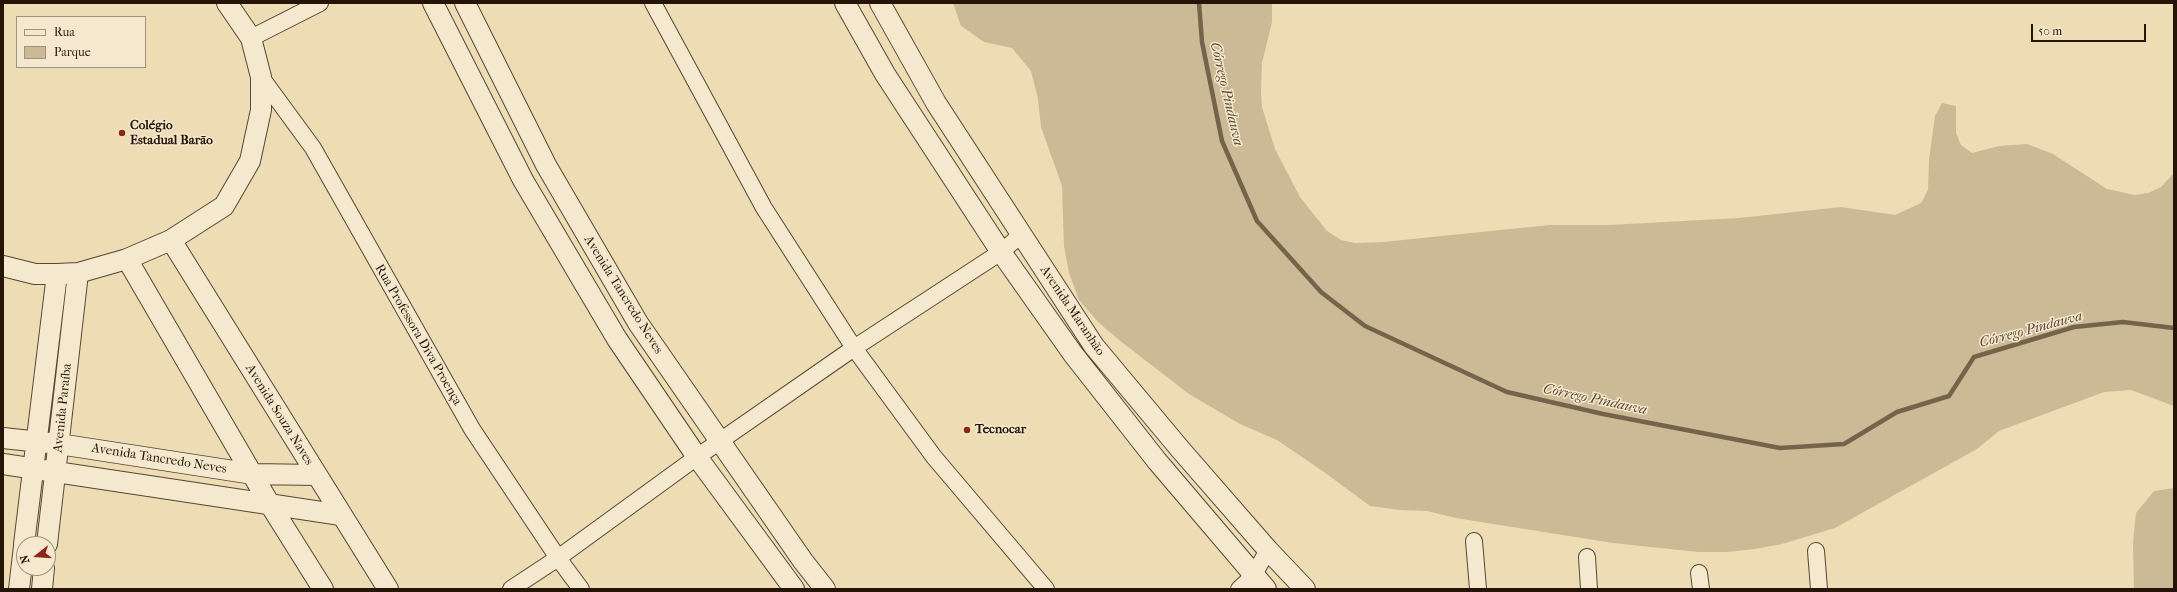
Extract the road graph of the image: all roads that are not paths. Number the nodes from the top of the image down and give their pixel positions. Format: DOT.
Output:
graph roads {
  1 [pos="227,3"];
  2 [pos="320,3"];
  3 [pos="434,3"];
  4 [pos="465,3"];
  5 [pos="653,3"];
  6 [pos="845,3"];
  7 [pos="880,3"];
  8 [pos="252,38"];
  9 [pos="262,78"];
  10 [pos="1022,234"];
  11 [pos="170,240"];
  12 [pos="1001,252"];
  13 [pos="127,259"];
  14 [pos="3,266"];
  15 [pos="78,272"];
  16 [pos="57,274"];
  17 [pos="854,348"];
  18 [pos="3,438"];
  19 [pos="720,441"];
  20 [pos="36,442"];
  21 [pos="59,444"];
  22 [pos="696,457"];
  23 [pos="3,464"];
  24 [pos="34,469"];
  25 [pos="55,472"];
  26 [pos="253,474"];
  27 [pos="316,475"];
  28 [pos="269,504"];
  29 [pos="341,515"];
  30 [pos="25,536"];
  31 [pos="48,536"];
  32 [pos="1474,542"];
  33 [pos="1268,550"];
  34 [pos="1816,551"];
  35 [pos="1587,557"];
  36 [pos="558,558"];
  37 [pos="1699,573"];
  38 [pos="20,576"];
  39 [pos="43,576"];
  40 [pos="1260,582"];
  41 [pos="19,589"];
  42 [pos="42,589"];
  43 [pos="323,589"];
  44 [pos="388,589"];
  45 [pos="511,589"];
  46 [pos="581,589"];
  47 [pos="794,589"];
  48 [pos="825,589"];
  49 [pos="1046,589"];
  50 [pos="1239,589"];
  51 [pos="1305,589"];
  52 [pos="1478,589"];
  53 [pos="1589,589"];
  54 [pos="1701,589"];
  55 [pos="1819,589"];
  1 -- 8 [label="street"];
  2 -- 8 [label="street"];
  3 -- 22 [label="street, Avenida Tancredo Neves"];
  4 -- 19 [label="street, Avenida Tancredo Neves"];
  5 -- 17 [label="street"];
  6 -- 12 [label="street, Avenida Maranhão"];
  7 -- 10 [label="street, Avenida Maranhão"];
  8 -- 9 [label="street"];
  9 -- 11 [label="street"];
  9 -- 36 [label="street, Rua Professora Diva Proença"];
  10 -- 12 [label="street"];
  10 -- 33 [label="street, Avenida Maranhão"];
  11 -- 13 [label="street"];
  11 -- 27 [label="street, Avenida Souza Naves"];
  12 -- 17 [label="street"];
  12 -- 40 [label="street, Avenida Maranhão"];
  13 -- 15 [label="street"];
  13 -- 26 [label="street"];
  14 -- 16 [label="street"];
  15 -- 16 [label="street"];
  15 -- 21 [label="street, Avenida Paraíba"];
  16 -- 20 [label="street, Avenida Paraíba"];
  17 -- 19 [label="street"];
  17 -- 49 [label="street"];
  18 -- 20 [label="street, Avenida Tancredo Neves"];
  19 -- 22 [label="street"];
  19 -- 48 [label="street, Avenida Tancredo Neves"];
  20 -- 21 [label="street, Avenida Tancredo Neves"];
  20 -- 24 [label="street, Avenida Paraíba"];
  21 -- 25 [label="street, Avenida Paraíba"];
  21 -- 26 [label="street, Avenida Tancredo Neves"];
  22 -- 36 [label="street"];
  22 -- 47 [label="street, Avenida Tancredo Neves"];
  23 -- 24 [label="street"];
  24 -- 25 [label="street"];
  24 -- 30 [label="street, Avenida Paraíba"];
  25 -- 28 [label="street"];
  25 -- 31 [label="street, Avenida Paraíba"];
  26 -- 27 [label="street, Avenida Tancredo Neves"];
  26 -- 28 [label="street"];
  27 -- 29 [label="street, Avenida Souza Naves"];
  28 -- 29 [label="street"];
  28 -- 43 [label="street"];
  29 -- 44 [label="street, Avenida Souza Naves"];
  32 -- 52 [label="street"];
  33 -- 40 [label="street"];
  33 -- 51 [label="street, Avenida Maranhão"];
  34 -- 55 [label="street"];
  35 -- 53 [label="street"];
  36 -- 45 [label="street"];
  36 -- 46 [label="street, Rua Professora Diva Proença"];
  37 -- 54 [label="street"];
  38 -- 41 [label="street, Avenida Paraíba"];
  39 -- 42 [label="street"];
  40 -- 50 [label="street"];
}
